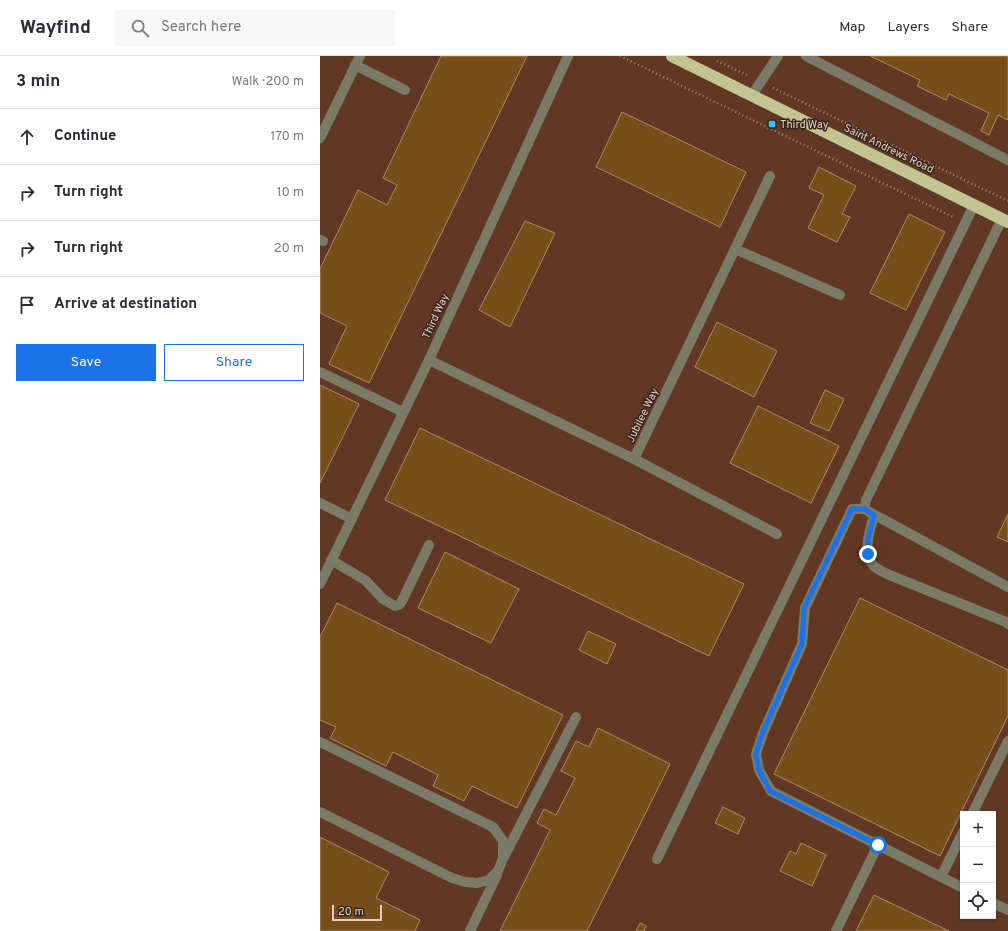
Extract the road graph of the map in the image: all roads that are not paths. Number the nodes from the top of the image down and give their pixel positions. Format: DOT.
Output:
graph roads {
  1 [pos="568,56"];
  2 [pos="672,56"];
  3 [pos="778,56"];
  4 [pos="806,56"];
  5 [pos="357,61"];
  6 [pos="405,90"];
  7 [pos="752,96"];
  8 [pos="320,138"];
  9 [pos="1008,160"];
  10 [pos="770,176"];
  11 [pos="974,205"];
  12 [pos="1005,220"];
  13 [pos="735,249"];
  14 [pos="840,295"];
  15 [pos="429,360"];
  16 [pos="320,372"];
  17 [pos="403,412"];
  18 [pos="634,459"];
  19 [pos="320,503"];
  20 [pos="864,509"];
  21 [pos="874,515"];
  22 [pos="352,519"];
  23 [pos="777,534"];
  24 [pos="429,545"];
  25 [pos="332,560"];
  26 [pos="320,584"];
  27 [pos="1008,588"];
  28 [pos="1008,624"];
  29 [pos="576,717"];
  30 [pos="1008,741"];
  31 [pos="320,742"];
  32 [pos="973,811"];
  33 [pos="320,812"];
  34 [pos="960,838"];
  35 [pos="878,845"];
  36 [pos="503,858"];
  37 [pos="657,859"];
  38 [pos="498,871"];
  39 [pos="941,877"];
  40 [pos="960,886"];
  41 [pos="996,904"];
  42 [pos="1008,910"];
  43 [pos="470,931"];
  44 [pos="836,931"];
  1 -- 15 [label="street, Third Way"];
  2 -- 7 [label="highway, Saint Andrews Road"];
  3 -- 7 [label="street"];
  4 -- 9 [label="street"];
  5 -- 6 [label="street"];
  5 -- 8 [label="street"];
  7 -- 11 [label="highway, Saint Andrews Road"];
  10 -- 13 [label="street, Jubilee Way"];
  11 -- 12 [label="highway, Saint Andrews Road"];
  11 -- 37 [label="street"];
  12 -- 20 [label="street"];
  13 -- 14 [label="street"];
  13 -- 18 [label="street, Jubilee Way"];
  15 -- 17 [label="street, Third Way"];
  15 -- 18 [label="street, Jubilee Way"];
  16 -- 17 [label="street"];
  17 -- 22 [label="street, Third Way"];
  18 -- 23 [label="street"];
  19 -- 22 [label="street"];
  20 -- 21 [label="street"];
  20 -- 35 [label="street"];
  21 -- 27 [label="street"];
  21 -- 28 [label="street"];
  22 -- 25 [label="street, Third Way"];
  24 -- 25 [label="street"];
  25 -- 26 [label="street, Third Way"];
  29 -- 36 [label="street"];
  30 -- 32 [label="street"];
  31 -- 36 [label="street"];
  33 -- 38 [label="street"];
  34 -- 39 [label="street"];
  35 -- 39 [label="street"];
  35 -- 44 [label="street"];
  36 -- 38 [label="street"];
  38 -- 43 [label="street"];
  39 -- 40 [label="street"];
  41 -- 42 [label="street"];
}
